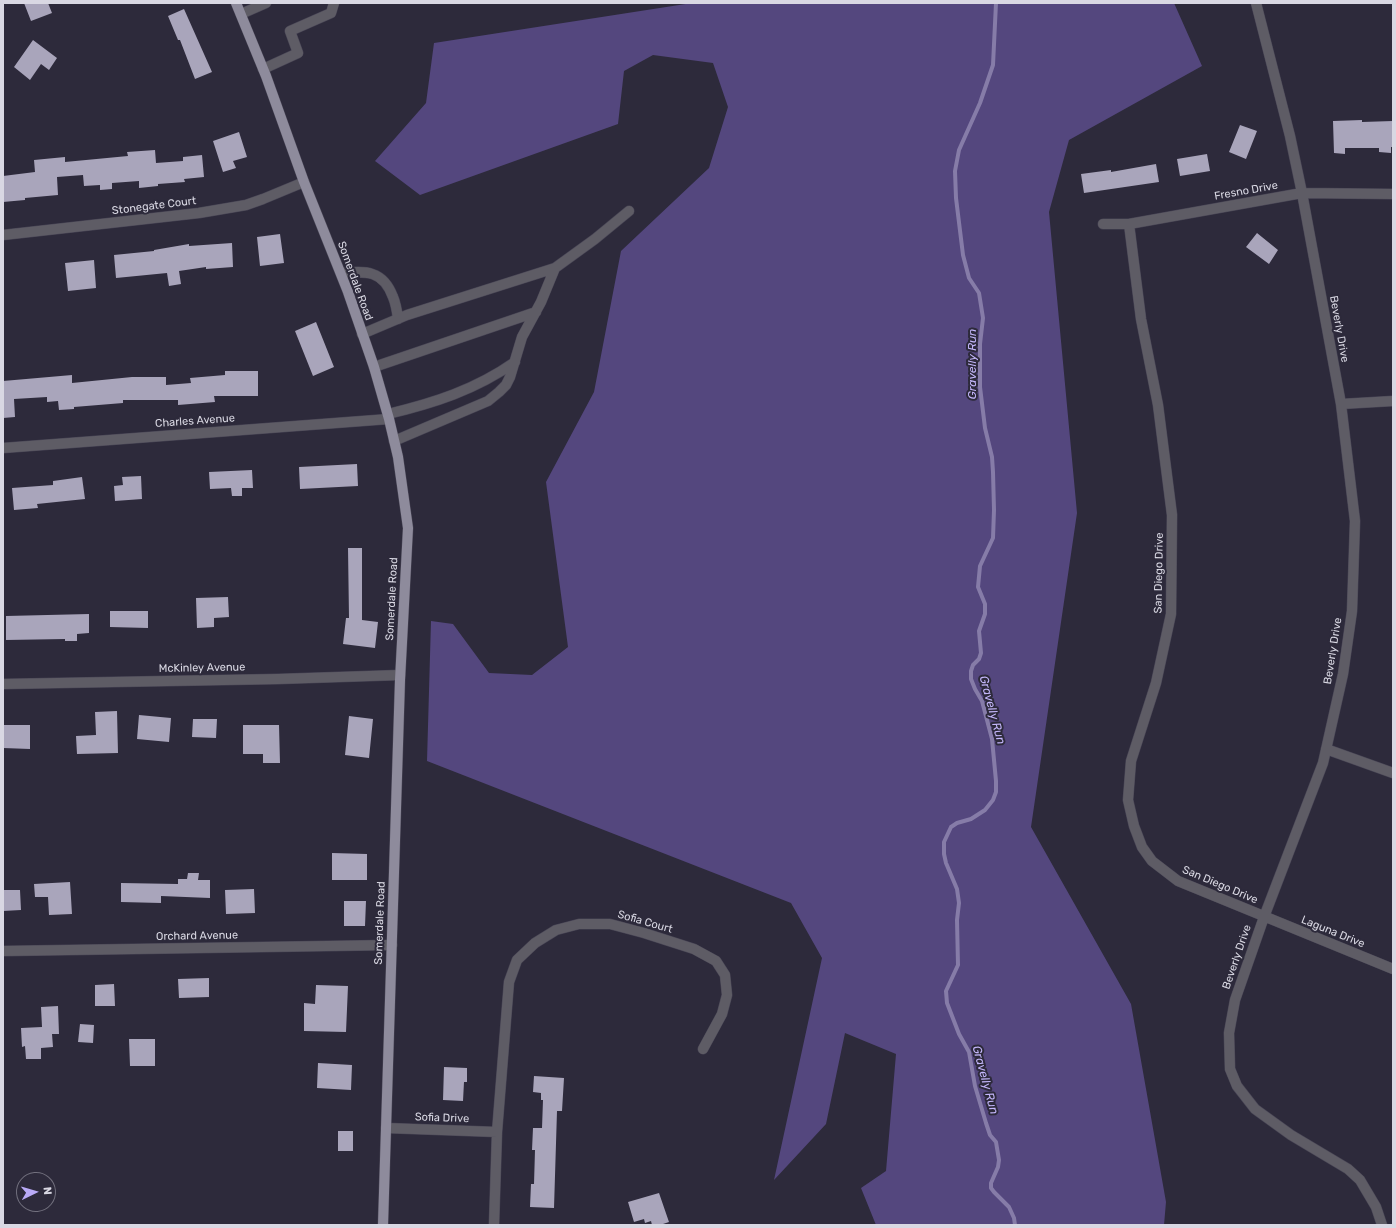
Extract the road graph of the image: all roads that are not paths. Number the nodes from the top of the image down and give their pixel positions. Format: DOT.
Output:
graph roads {
  1 [pos="236,3"];
  2 [pos="266,3"];
  3 [pos="334,3"];
  4 [pos="1256,3"];
  5 [pos="241,14"];
  6 [pos="263,69"];
  7 [pos="304,182"];
  8 [pos="1302,193"];
  9 [pos="1393,194"];
  10 [pos="629,211"];
  11 [pos="1103,224"];
  12 [pos="1129,224"];
  13 [pos="3,235"];
  14 [pos="555,268"];
  15 [pos="340,274"];
  16 [pos="536,312"];
  17 [pos="398,319"];
  18 [pos="362,334"];
  19 [pos="515,362"];
  20 [pos="374,367"];
  21 [pos="1393,401"];
  22 [pos="1341,404"];
  23 [pos="389,417"];
  24 [pos="394,441"];
  25 [pos="3,448"];
  26 [pos="400,675"];
  27 [pos="3,684"];
  28 [pos="1326,749"];
  29 [pos="1393,773"];
  30 [pos="1264,917"];
  31 [pos="392,944"];
  32 [pos="3,951"];
  33 [pos="1393,969"];
  34 [pos="703,1049"];
  35 [pos="386,1128"];
  36 [pos="497,1132"];
  37 [pos="383,1225"];
  38 [pos="494,1225"];
  39 [pos="1382,1225"];
  1 -- 5 [label="main road, Somerdale Road"];
  2 -- 5 [label="street"];
  3 -- 6 [label="street"];
  4 -- 8 [label="street, Beverly Drive"];
  5 -- 6 [label="main road, Somerdale Road"];
  6 -- 7 [label="main road, Somerdale Road"];
  7 -- 13 [label="street, Stonegate Court"];
  7 -- 15 [label="main road, Somerdale Road"];
  8 -- 9 [label="street, Fresno Drive"];
  8 -- 12 [label="street, Fresno Drive"];
  8 -- 22 [label="street, Beverly Drive"];
  10 -- 14 [label="street"];
  11 -- 12 [label="street, Fresno Drive"];
  12 -- 30 [label="street, San Diego Drive"];
  14 -- 16 [label="street"];
  14 -- 17 [label="street"];
  15 -- 17 [label="street"];
  15 -- 18 [label="main road, Somerdale Road"];
  16 -- 19 [label="street"];
  16 -- 20 [label="street"];
  17 -- 18 [label="street"];
  18 -- 20 [label="main road, Somerdale Road"];
  19 -- 23 [label="street, Charles Avenue"];
  19 -- 24 [label="street"];
  20 -- 23 [label="main road, Somerdale Road"];
  21 -- 22 [label="street"];
  22 -- 28 [label="street, Beverly Drive"];
  23 -- 24 [label="main road, Somerdale Road"];
  23 -- 25 [label="street, Charles Avenue"];
  24 -- 26 [label="main road, Somerdale Road"];
  26 -- 27 [label="street, McKinley Avenue"];
  26 -- 31 [label="main road, Somerdale Road"];
  28 -- 29 [label="street"];
  28 -- 30 [label="street, Beverly Drive"];
  30 -- 33 [label="street, Laguna Drive"];
  30 -- 39 [label="street, Beverly Drive"];
  31 -- 32 [label="street, Orchard Avenue"];
  31 -- 35 [label="main road, Somerdale Road"];
  34 -- 36 [label="street, Sofia Court"];
  35 -- 36 [label="street, Sofia Drive"];
  35 -- 37 [label="main road, Somerdale Road"];
  36 -- 38 [label="street"];
}
